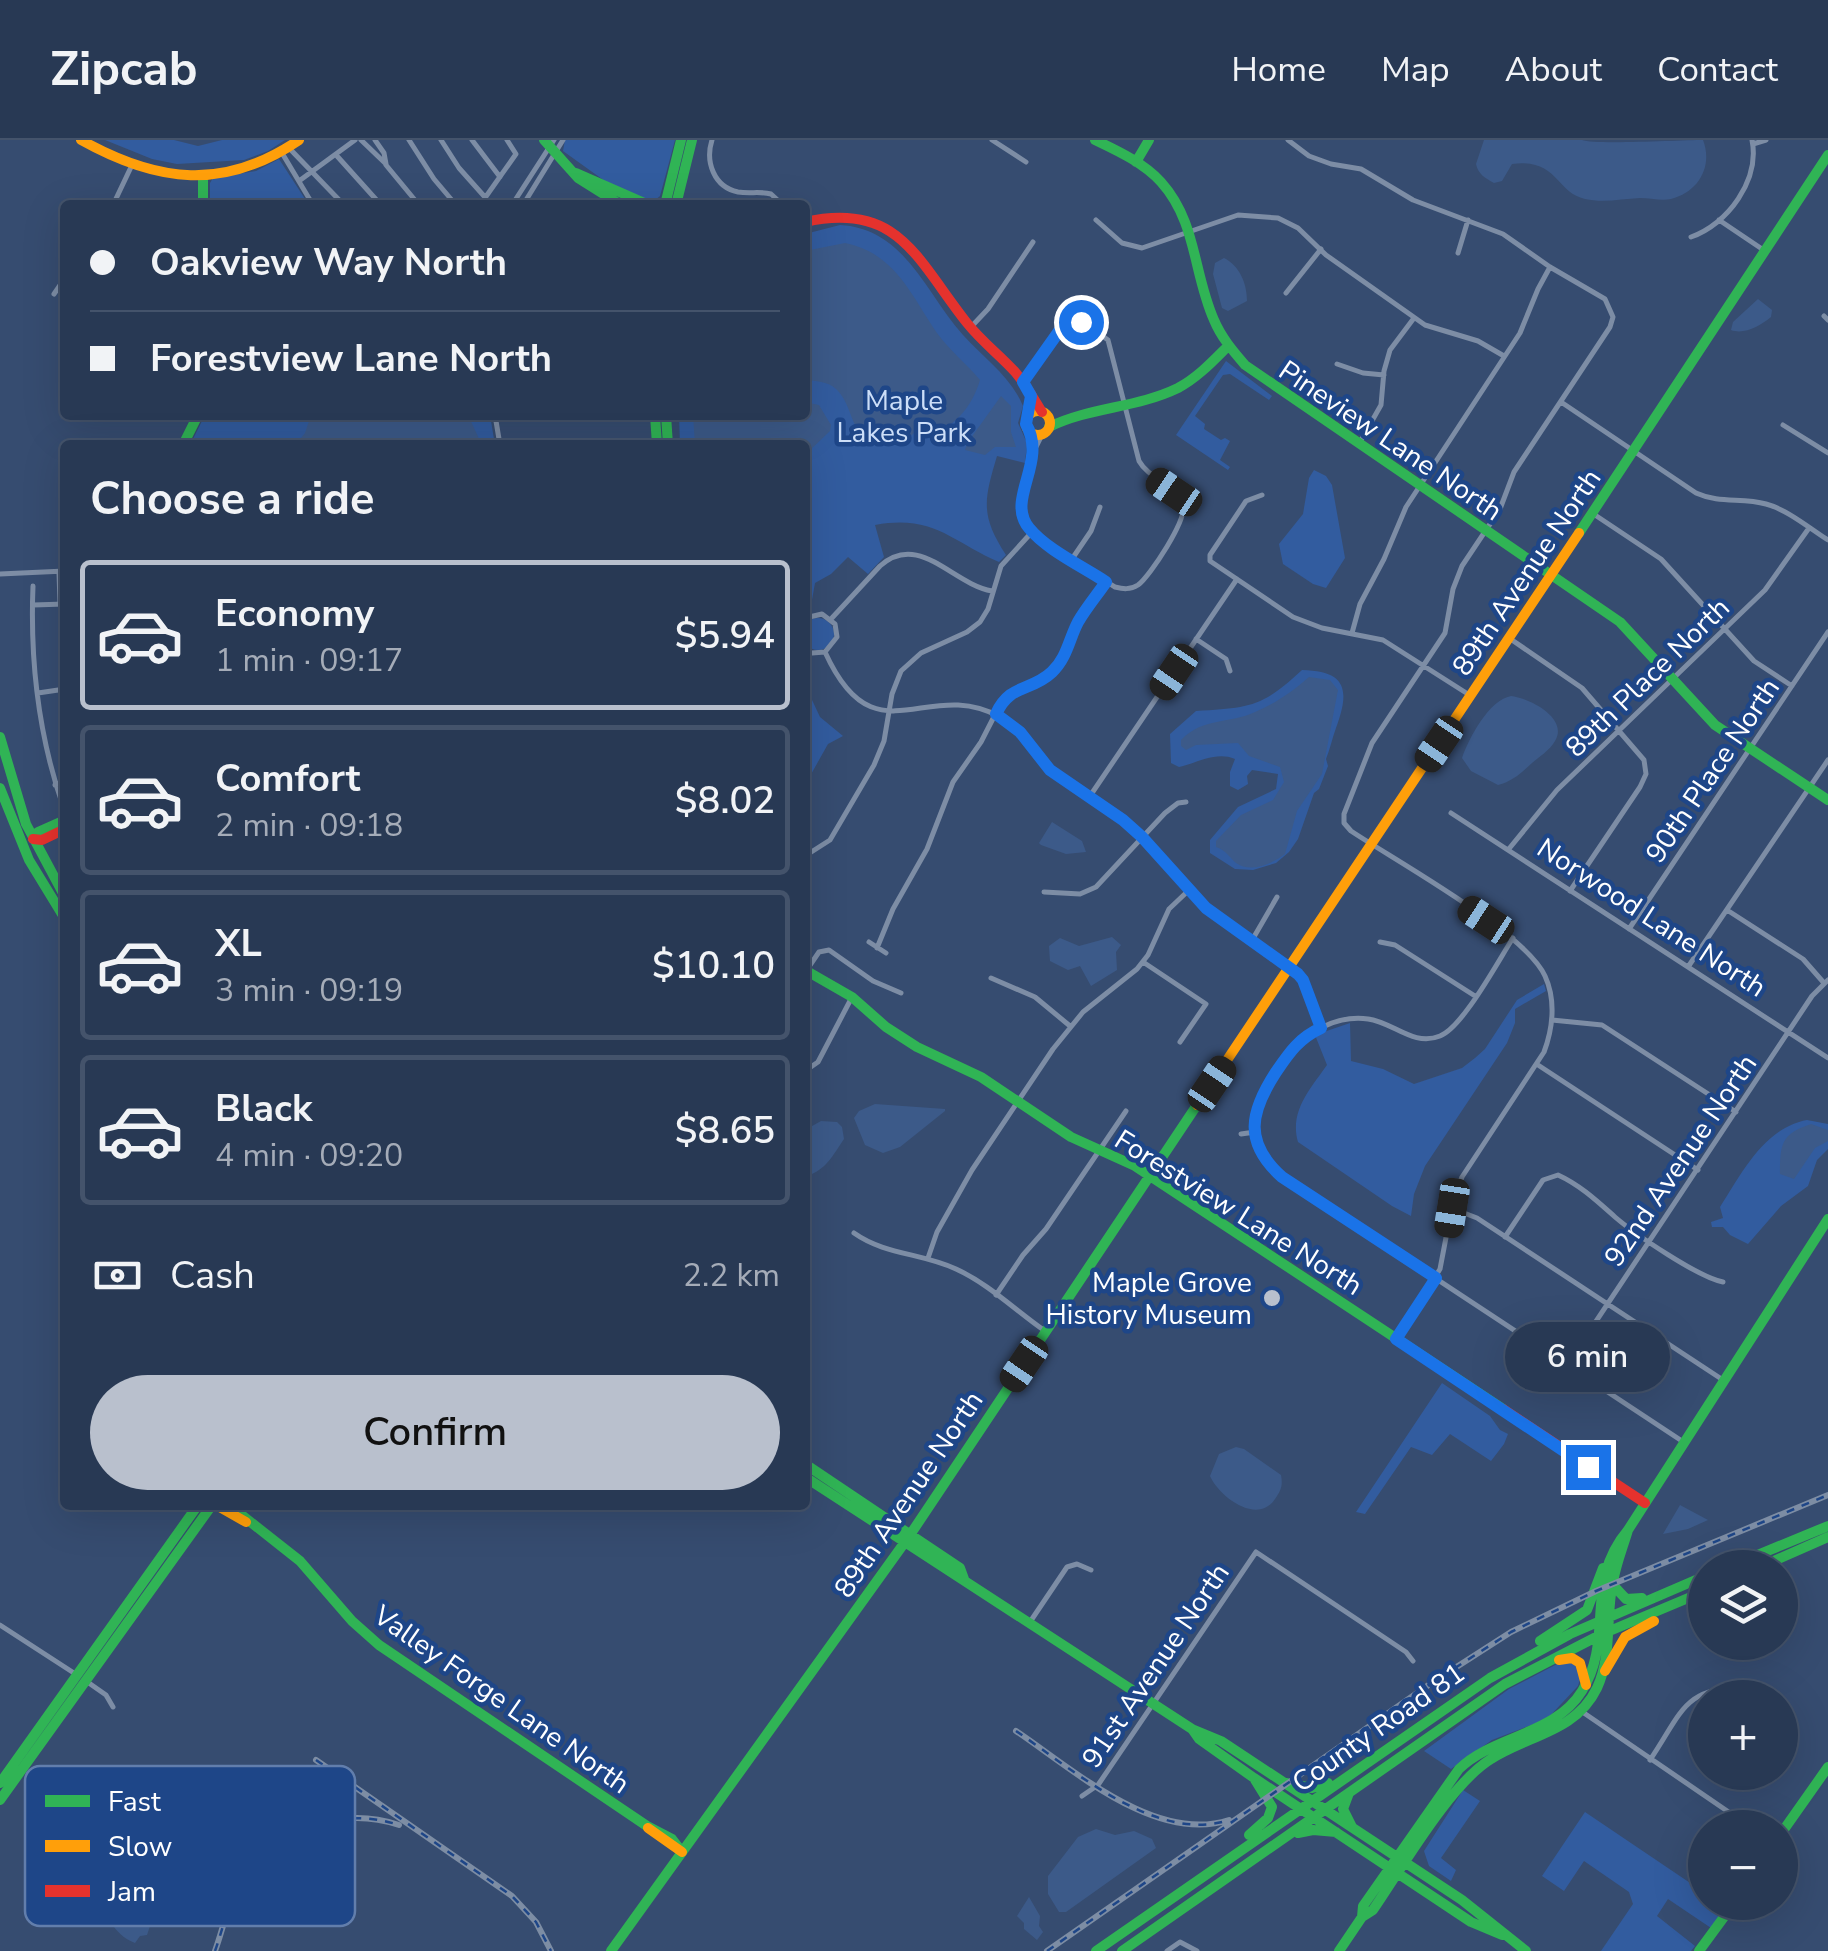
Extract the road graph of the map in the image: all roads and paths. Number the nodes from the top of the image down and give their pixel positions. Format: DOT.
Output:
graph roads {
  1 [pos="81,140"];
  2 [pos="298,140"];
  3 [pos="358,140"];
  4 [pos="375,140"];
  5 [pos="410,140"];
  6 [pos="440,140"];
  7 [pos="472,140"];
  8 [pos="508,140"];
  9 [pos="563,140"];
  10 [pos="681,140"];
  11 [pos="692,140"];
  12 [pos="712,140"];
  13 [pos="992,140"];
  14 [pos="1095,140"];
  15 [pos="1150,140"];
  16 [pos="1288,140"];
  17 [pos="1766,140"];
  18 [pos="1752,142"];
  19 [pos="550,145"];
  20 [pos="285,150"];
  21 [pos="1828,155"];
  22 [pos="337,156"];
  23 [pos="1026,162"];
  24 [pos="1136,162"];
  25 [pos="386,164"];
  26 [pos="132,165"];
  27 [pos="312,172"];
  28 [pos="576,173"];
  29 [pos="203,176"];
  30 [pos="500,177"];
  31 [pos="299,180"];
  32 [pos="485,198"];
  33 [pos="115,200"];
  34 [pos="203,200"];
  35 [pos="310,200"];
  36 [pos="339,200"];
  37 [pos="377,200"];
  38 [pos="415,200"];
  39 [pos="452,200"];
  40 [pos="515,200"];
  41 [pos="525,200"];
  42 [pos="612,200"];
  43 [pos="638,200"];
  44 [pos="665,200"];
  45 [pos="677,200"];
  46 [pos="778,200"];
  47 [pos="1096,220"];
  48 [pos="1468,220"];
  49 [pos="1719,220"];
  50 [pos="810,221"];
  51 [pos="1190,230"];
  52 [pos="1690,238"];
  53 [pos="1033,242"];
  54 [pos="1321,250"];
  55 [pos="1765,250"];
  56 [pos="1458,253"];
  57 [pos="1550,267"];
  58 [pos="60,285"];
  59 [pos="1286,293"];
  60 [pos="54,294"];
  61 [pos="1415,318"];
  62 [pos="970,328"];
  63 [pos="1227,347"];
  64 [pos="1504,356"];
  65 [pos="1338,364"];
  66 [pos="1384,375"];
  67 [pos="1023,382"];
  68 [pos="1031,396"];
  69 [pos="1561,402"];
  70 [pos="1125,404"];
  71 [pos="1029,414"];
  72 [pos="1043,424"];
  73 [pos="1783,425"];
  74 [pos="1358,444"];
  75 [pos="1633,451"];
  76 [pos="1828,454"];
  77 [pos="1420,486"];
  78 [pos="1262,495"];
  79 [pos="1100,508"];
  80 [pos="1592,513"];
  81 [pos="1809,528"];
  82 [pos="1485,531"];
  83 [pos="1032,532"];
  84 [pos="1828,540"];
  85 [pos="1072,559"];
  86 [pos="60,572"];
  87 [pos="0,574"];
  88 [pos="1550,576"];
  89 [pos="1236,579"];
  90 [pos="1106,582"];
  91 [pos="33,586"];
  92 [pos="992,591"];
  93 [pos="60,604"];
  94 [pos="32,606"];
  95 [pos="810,616"];
  96 [pos="831,619"];
  97 [pos="1726,629"];
  98 [pos="1828,632"];
  99 [pos="1352,633"];
  100 [pos="1509,638"];
  101 [pos="1196,639"];
  102 [pos="810,652"];
  103 [pos="825,652"];
  104 [pos="1425,664"];
  105 [pos="1230,671"];
  106 [pos="1673,679"];
  107 [pos="1792,686"];
  108 [pos="60,690"];
  109 [pos="38,693"];
  110 [pos="1472,696"];
  111 [pos="889,711"];
  112 [pos="996,714"];
  113 [pos="1620,730"];
  114 [pos="0,737"];
  115 [pos="1751,750"];
  116 [pos="1828,760"];
  117 [pos="60,783"];
  118 [pos="55,784"];
  119 [pos="0,788"];
  120 [pos="1810,788"];
  121 [pos="1090,796"];
  122 [pos="1828,800"];
  123 [pos="60,801"];
  124 [pos="1186,802"];
  125 [pos="1451,813"];
  126 [pos="60,818"];
  127 [pos="60,831"];
  128 [pos="1142,837"];
  129 [pos="33,840"];
  130 [pos="1372,844"];
  131 [pos="21,845"];
  132 [pos="1508,850"];
  133 [pos="810,853"];
  134 [pos="60,889"];
  135 [pos="1188,890"];
  136 [pos="1570,891"];
  137 [pos="1044,892"];
  138 [pos="1278,897"];
  139 [pos="1728,910"];
  140 [pos="60,911"];
  141 [pos="1629,929"];
  142 [pos="1514,938"];
  143 [pos="869,942"];
  144 [pos="1251,942"];
  145 [pos="1380,942"];
  146 [pos="878,948"];
  147 [pos="886,954"];
  148 [pos="1143,962"];
  149 [pos="810,964"];
  150 [pos="1289,968"];
  151 [pos="1688,968"];
  152 [pos="810,974"];
  153 [pos="991,978"];
  154 [pos="1826,981"];
  155 [pos="900,993"];
  156 [pos="1475,996"];
  157 [pos="852,997"];
  158 [pos="1552,1020"];
  159 [pos="1070,1026"];
  160 [pos="1321,1028"];
  161 [pos="1788,1033"];
  162 [pos="1180,1042"];
  163 [pos="1828,1058"];
  164 [pos="1537,1064"];
  165 [pos="810,1068"];
  166 [pos="1018,1102"];
  167 [pos="1126,1111"];
  168 [pos="1736,1112"];
  169 [pos="1254,1132"];
  170 [pos="1241,1134"];
  171 [pos="1100,1149"];
  172 [pos="1698,1170"];
  173 [pos="1149,1176"];
  174 [pos="1452,1208"];
  175 [pos="1828,1219"];
  176 [pos="854,1233"];
  177 [pos="1505,1237"];
  178 [pos="1650,1241"];
  179 [pos="928,1258"];
  180 [pos="1436,1278"];
  181 [pos="1723,1282"];
  182 [pos="996,1294"];
  183 [pos="1608,1304"];
  184 [pos="1045,1332"];
  185 [pos="1396,1339"];
  186 [pos="1567,1364"];
  187 [pos="1724,1381"];
  188 [pos="1685,1443"];
  189 [pos="1588,1467"];
  190 [pos="810,1468"];
  191 [pos="810,1480"];
  192 [pos="1578,1491"];
  193 [pos="1644,1503"];
  194 [pos="195,1510"];
  195 [pos="210,1510"];
  196 [pos="224,1510"];
  197 [pos="235,1510"];
  198 [pos="248,1522"];
  199 [pos="1828,1526"];
  200 [pos="1628,1530"];
  201 [pos="1828,1537"];
  202 [pos="906,1540"];
  203 [pos="1770,1550"];
  204 [pos="1798,1550"];
  205 [pos="1604,1568"];
  206 [pos="1091,1570"];
  207 [pos="1688,1581"];
  208 [pos="1688,1582"];
  209 [pos="1612,1584"];
  210 [pos="1688,1598"];
  211 [pos="1688,1601"];
  212 [pos="1605,1618"];
  213 [pos="1030,1622"];
  214 [pos="0,1625"];
  215 [pos="1606,1632"];
  216 [pos="1413,1662"];
  217 [pos="1605,1671"];
  218 [pos="1516,1678"];
  219 [pos="82,1679"];
  220 [pos="1586,1685"];
  221 [pos="1477,1686"];
  222 [pos="1153,1702"];
  223 [pos="1688,1706"];
  224 [pos="113,1707"];
  225 [pos="1576,1708"];
  226 [pos="1192,1729"];
  227 [pos="1370,1760"];
  228 [pos="1650,1760"];
  229 [pos="1828,1767"];
  230 [pos="1254,1778"];
  231 [pos="0,1783"];
  232 [pos="1286,1784"];
  233 [pos="1349,1792"];
  234 [pos="1082,1796"];
  235 [pos="0,1800"];
  236 [pos="1311,1801"];
  237 [pos="1300,1808"];
  238 [pos="1325,1809"];
  239 [pos="1725,1810"];
  240 [pos="1798,1810"];
  241 [pos="1313,1817"];
  242 [pos="1352,1827"];
  243 [pos="1336,1832"];
  244 [pos="1419,1834"];
  245 [pos="1370,1846"];
  246 [pos="682,1852"];
  247 [pos="1398,1865"];
  248 [pos="1245,1866"];
  249 [pos="1192,1884"];
  250 [pos="1421,1888"];
  251 [pos="1373,1892"];
  252 [pos="1462,1900"];
  253 [pos="1378,1904"];
  254 [pos="1362,1917"];
  255 [pos="1722,1920"];
  256 [pos="1502,1934"];
  257 [pos="611,1951"];
  258 [pos="1096,1951"];
  259 [pos="1122,1951"];
  260 [pos="1167,1951"];
  261 [pos="1198,1951"];
  262 [pos="1339,1951"];
  263 [pos="1526,1951"];
  264 [pos="1698,1951"];
  1 -- 26 [label="main road"];
  2 -- 20 [label="main road"];
  3 -- 22 [label="street"];
  3 -- 25 [label="street"];
  4 -- 25 [label="street"];
  5 -- 39 [label="street"];
  6 -- 32 [label="street"];
  7 -- 30 [label="street"];
  8 -- 30 [label="street"];
  9 -- 19 [label="street"];
  10 -- 44 [label="main road"];
  11 -- 45 [label="main road"];
  12 -- 46 [label="street"];
  13 -- 23 [label="street"];
  14 -- 24 [label="main road, Pineview Lane North"];
  15 -- 24 [label="main road"];
  16 -- 48 [label="street"];
  17 -- 18 [label="street"];
  18 -- 49 [label="street"];
  19 -- 28 [label="main road"];
  19 -- 40 [label="street"];
  19 -- 41 [label="street"];
  20 -- 27 [label="street"];
  20 -- 29 [label="main road"];
  20 -- 31 [label="street"];
  21 -- 55 [label="main road, 89th Avenue North"];
  22 -- 27 [label="street"];
  22 -- 37 [label="street"];
  24 -- 51 [label="main road, Pineview Lane North"];
  25 -- 38 [label="street"];
  26 -- 29 [label="main road"];
  26 -- 33 [label="street"];
  27 -- 31 [label="street"];
  27 -- 36 [label="street"];
  28 -- 42 [label="main road"];
  28 -- 43 [label="main road"];
  29 -- 34 [label="main road"];
  30 -- 32 [label="street"];
  31 -- 35 [label="street"];
  47 -- 51 [label="street"];
  48 -- 56 [label="street"];
  48 -- 57 [label="street"];
  49 -- 52 [label="street"];
  49 -- 55 [label="street"];
  50 -- 62 [label="main road"];
  51 -- 54 [label="street"];
  51 -- 63 [label="main road, Pineview Lane North"];
  53 -- 62 [label="street"];
  54 -- 59 [label="street"];
  54 -- 61 [label="street"];
  55 -- 75 [label="main road, 89th Avenue North"];
  57 -- 64 [label="street"];
  57 -- 69 [label="street"];
  58 -- 60 [label="street"];
  61 -- 64 [label="street"];
  61 -- 66 [label="street"];
  62 -- 67 [label="main road"];
  63 -- 70 [label="main road"];
  63 -- 74 [label="main road, Pineview Lane North"];
  64 -- 77 [label="street"];
  65 -- 66 [label="street"];
  66 -- 74 [label="street"];
  67 -- 68 [label="main road"];
  67 -- 70 [label="street"];
  68 -- 71 [label="main road"];
  68 -- 72 [label="main road"];
  69 -- 75 [label="street"];
  69 -- 82 [label="street"];
  70 -- 72 [label="main road"];
  70 -- 90 [label="street"];
  71 -- 72 [label="main road"];
  71 -- 72 [label="main road"];
  72 -- 83 [label="street"];
  73 -- 76 [label="street"];
  74 -- 77 [label="main road, Pineview Lane North"];
  75 -- 80 [label="main road, 89th Avenue North"];
  75 -- 81 [label="street"];
  77 -- 82 [label="main road, Pineview Lane North"];
  77 -- 99 [label="street"];
  78 -- 89 [label="street"];
  79 -- 85 [label="street"];
  80 -- 88 [label="main road, 89th Avenue North"];
  80 -- 97 [label="street"];
  81 -- 84 [label="street"];
  81 -- 97 [label="street, 89th Place North"];
  82 -- 88 [label="main road, Pineview Lane North"];
  82 -- 104 [label="street"];
  83 -- 85 [label="street"];
  83 -- 92 [label="street"];
  85 -- 90 [label="street"];
  86 -- 87 [label="street"];
  88 -- 100 [label="main road, 89th Avenue North"];
  88 -- 106 [label="main road, Pineview Lane North"];
  89 -- 99 [label="street"];
  89 -- 101 [label="street"];
  90 -- 112 [label="street"];
  91 -- 94 [label="street"];
  92 -- 96 [label="street"];
  92 -- 111 [label="street"];
  93 -- 94 [label="street"];
  94 -- 109 [label="street"];
  95 -- 96 [label="street"];
  96 -- 103 [label="street"];
  97 -- 106 [label="street, 89th Place North"];
  97 -- 107 [label="street"];
  98 -- 107 [label="street, 90th Place North"];
  99 -- 104 [label="street"];
  100 -- 110 [label="main road, 89th Avenue North"];
  100 -- 113 [label="street"];
  101 -- 105 [label="street"];
  101 -- 121 [label="street"];
  102 -- 103 [label="street"];
  103 -- 111 [label="street"];
  104 -- 110 [label="street"];
  104 -- 130 [label="street"];
  106 -- 113 [label="street, 89th Place North"];
  106 -- 115 [label="main road, Pineview Lane North"];
  107 -- 115 [label="street, 90th Place North"];
  108 -- 109 [label="street"];
  109 -- 118 [label="street"];
  110 -- 130 [label="main road, 89th Avenue North"];
  111 -- 112 [label="street"];
  111 -- 133 [label="street"];
  112 -- 121 [label="street"];
  112 -- 146 [label="street"];
  113 -- 132 [label="street, 89th Place North"];
  113 -- 136 [label="street"];
  114 -- 129 [label="main road"];
  115 -- 120 [label="main road, Pineview Lane North"];
  115 -- 141 [label="street, 90th Place North"];
  116 -- 120 [label="street"];
  117 -- 118 [label="street"];
  118 -- 123 [label="street"];
  119 -- 131 [label="main road"];
  120 -- 122 [label="main road, Pineview Lane North"];
  120 -- 139 [label="street"];
  121 -- 128 [label="street"];
  124 -- 128 [label="street"];
  125 -- 132 [label="street, Norwood Lane North"];
  126 -- 129 [label="main road"];
  127 -- 129 [label="main road"];
  128 -- 135 [label="street"];
  128 -- 137 [label="street"];
  129 -- 131 [label="street"];
  129 -- 134 [label="main road"];
  130 -- 142 [label="street"];
  130 -- 150 [label="main road, 89th Avenue North"];
  131 -- 140 [label="main road"];
  132 -- 136 [label="street, Norwood Lane North"];
  135 -- 144 [label="street"];
  135 -- 148 [label="street"];
  136 -- 141 [label="street, Norwood Lane North"];
  138 -- 144 [label="street"];
  139 -- 151 [label="street"];
  139 -- 154 [label="street"];
  141 -- 151 [label="street, Norwood Lane North"];
  142 -- 156 [label="street"];
  142 -- 158 [label="street"];
  143 -- 146 [label="street"];
  144 -- 150 [label="street"];
  145 -- 156 [label="street"];
  146 -- 147 [label="street"];
  148 -- 159 [label="street"];
  148 -- 162 [label="street"];
  149 -- 155 [label="street"];
  150 -- 160 [label="street"];
  150 -- 173 [label="main road, 89th Avenue North"];
  151 -- 161 [label="street, Norwood Lane North"];
  152 -- 157 [label="main road, Forestview Lane North"];
  153 -- 159 [label="street"];
  154 -- 161 [label="street, 92nd Avenue North"];
  156 -- 160 [label="street"];
  157 -- 165 [label="street"];
  157 -- 166 [label="main road, Forestview Lane North"];
  158 -- 164 [label="street"];
  158 -- 168 [label="street"];
  159 -- 166 [label="street"];
  160 -- 169 [label="street"];
  161 -- 163 [label="street, Norwood Lane North"];
  161 -- 168 [label="street, 92nd Avenue North"];
  164 -- 172 [label="street"];
  164 -- 174 [label="street"];
  166 -- 171 [label="main road, Forestview Lane North"];
  166 -- 179 [label="street"];
  167 -- 171 [label="street"];
  168 -- 172 [label="street, 92nd Avenue North"];
  169 -- 170 [label="street"];
  169 -- 180 [label="street"];
  171 -- 173 [label="main road, Forestview Lane North"];
  171 -- 182 [label="street"];
  172 -- 178 [label="street, 92nd Avenue North"];
  173 -- 184 [label="main road, 89th Avenue North"];
  173 -- 185 [label="main road, Forestview Lane North"];
  174 -- 177 [label="street"];
  174 -- 180 [label="street"];
  175 -- 187 [label="main road"];
  176 -- 179 [label="street"];
  177 -- 178 [label="street"];
  177 -- 183 [label="street"];
  178 -- 181 [label="street"];
  178 -- 183 [label="street, 92nd Avenue North"];
  179 -- 182 [label="street"];
  180 -- 185 [label="street"];
  180 -- 186 [label="street"];
  182 -- 184 [label="street"];
  183 -- 186 [label="street, 92nd Avenue North"];
  183 -- 187 [label="street"];
  184 -- 202 [label="main road, 89th Avenue North"];
  185 -- 189 [label="main road, Forestview Lane North"];
  186 -- 188 [label="street"];
  187 -- 188 [label="main road"];
  188 -- 193 [label="main road"];
  189 -- 192 [label="street"];
  189 -- 193 [label="main road, Forestview Lane North"];
  190 -- 202 [label="main road"];
  191 -- 202 [label="main road"];
  193 -- 200 [label="main road"];
  194 -- 219 [label="main road"];
  195 -- 219 [label="main road"];
  196 -- 198 [label="main road, Valley Forge Lane North"];
  197 -- 198 [label="main road, Valley Forge Lane North"];
  198 -- 246 [label="main road, Valley Forge Lane North"];
  199 -- 203 [label="main road"];
  200 -- 205 [label="main road"];
  200 -- 209 [label="main road"];
  201 -- 204 [label="main road"];
  202 -- 213 [label="main road"];
  202 -- 246 [label="main road, 89th Avenue North"];
  205 -- 212 [label="main road"];
  205 -- 221 [label="main road"];
  206 -- 213 [label="street"];
  207 -- 209 [label="main road"];
  208 -- 212 [label="main road, County Road 81"];
  209 -- 212 [label="main road"];
  210 -- 215 [label="main road, County Road 81"];
  211 -- 217 [label="main road"];
  212 -- 215 [label="main road"];
  212 -- 221 [label="main road, County Road 81"];
  213 -- 222 [label="main road"];
  214 -- 219 [label="street"];
  215 -- 217 [label="main road"];
  215 -- 218 [label="main road, County Road 81"];
  215 -- 220 [label="main road"];
  216 -- 222 [label="street, 91st Avenue North"];
  217 -- 225 [label="main road"];
  218 -- 220 [label="main road"];
  218 -- 233 [label="main road, County Road 81"];
  219 -- 224 [label="street"];
  219 -- 231 [label="main road"];
  219 -- 235 [label="main road"];
  220 -- 225 [label="main road"];
  221 -- 227 [label="main road, County Road 81"];
  222 -- 226 [label="main road"];
  222 -- 234 [label="street, 91st Avenue North"];
  223 -- 228 [label="street"];
  225 -- 228 [label="street"];
  225 -- 244 [label="main road"];
  226 -- 230 [label="main road"];
  226 -- 232 [label="main road"];
  227 -- 232 [label="main road"];
  227 -- 236 [label="main road, County Road 81"];
  228 -- 239 [label="street"];
  229 -- 240 [label="main road"];
  230 -- 237 [label="main road"];
  230 -- 249 [label="main road"];
  232 -- 236 [label="main road"];
  233 -- 238 [label="main road, County Road 81"];
  233 -- 242 [label="main road"];
  236 -- 237 [label="main road, County Road 81"];
  236 -- 238 [label="main road"];
  237 -- 241 [label="main road"];
  237 -- 249 [label="main road, County Road 81"];
  238 -- 241 [label="main road, County Road 81"];
  238 -- 242 [label="main road"];
  241 -- 243 [label="main road"];
  241 -- 248 [label="main road, County Road 81"];
  242 -- 245 [label="main road"];
  243 -- 245 [label="main road"];
  243 -- 248 [label="main road"];
  244 -- 245 [label="main road"];
  244 -- 247 [label="main road"];
  244 -- 252 [label="main road"];
  245 -- 247 [label="main road"];
  245 -- 251 [label="main road"];
  246 -- 257 [label="main road, 89th Avenue North"];
  247 -- 250 [label="main road"];
  247 -- 251 [label="main road"];
  247 -- 252 [label="main road"];
  247 -- 253 [label="main road"];
  248 -- 259 [label="main road, County Road 81"];
  249 -- 258 [label="main road, County Road 81"];
  250 -- 253 [label="main road"];
  250 -- 256 [label="main road"];
  251 -- 254 [label="main road"];
  252 -- 256 [label="main road"];
  253 -- 254 [label="main road"];
  254 -- 262 [label="main road"];
  255 -- 264 [label="main road"];
  256 -- 263 [label="main road"];
  260 -- 261 [label="street"];
}
